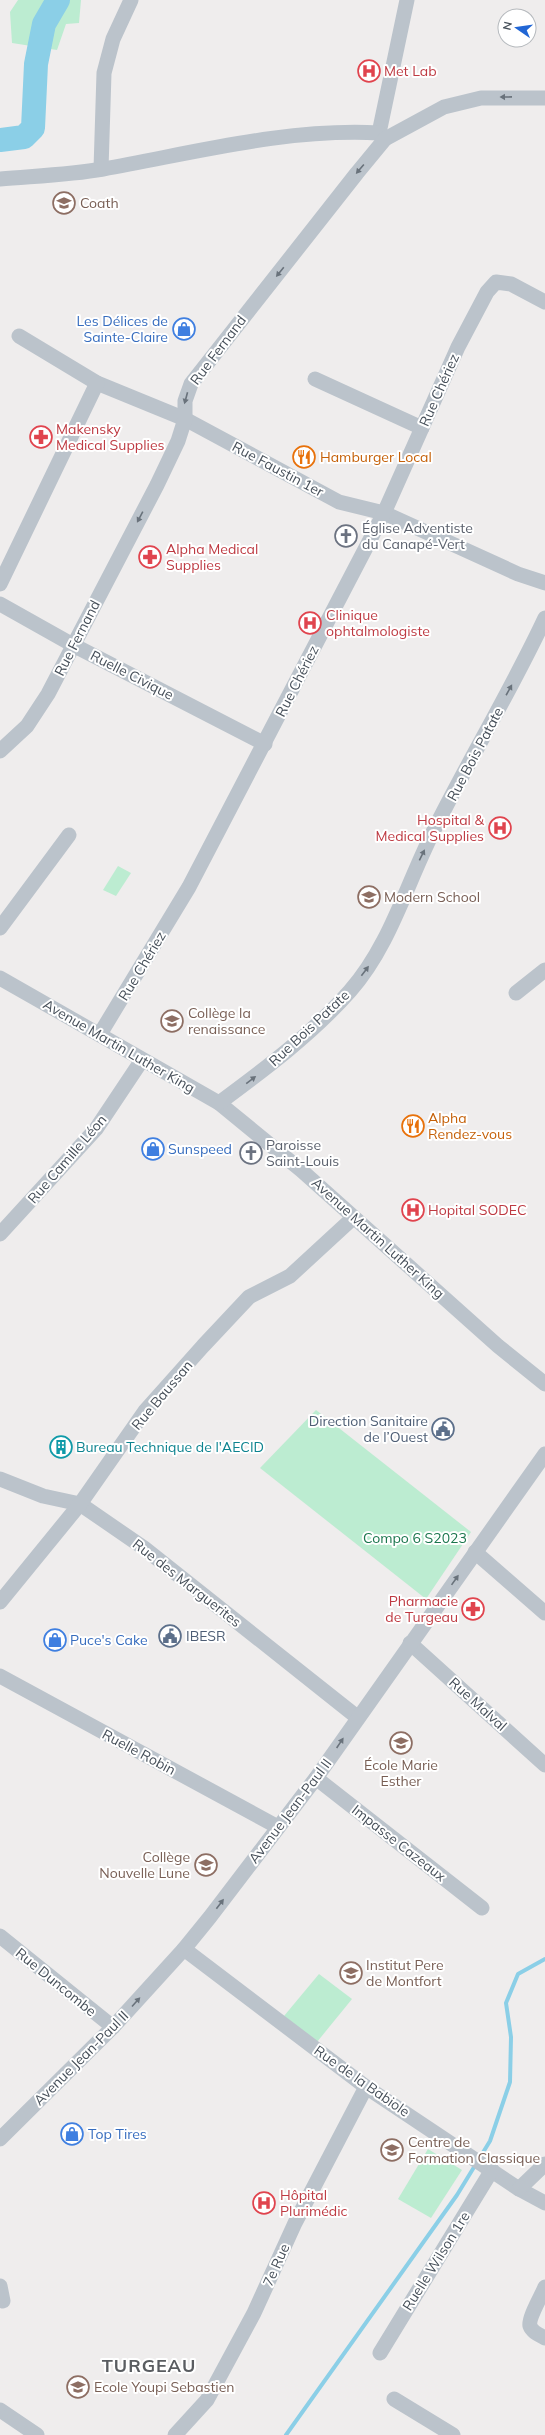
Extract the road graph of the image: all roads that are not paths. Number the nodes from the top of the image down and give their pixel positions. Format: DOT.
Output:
graph roads {
  1 [pos="131,0"];
  2 [pos="407,0"];
  3 [pos="545,98"];
  4 [pos="382,136"];
  5 [pos="101,169"];
  6 [pos="0,179"];
  7 [pos="545,302"];
  8 [pos="19,336"];
  9 [pos="315,378"];
  10 [pos="97,383"];
  11 [pos="185,419"];
  12 [pos="422,428"];
  13 [pos="384,513"];
  14 [pos="545,583"];
  15 [pos="0,584"];
  16 [pos="0,604"];
  17 [pos="545,618"];
  18 [pos="73,645"];
  19 [pos="264,744"];
  20 [pos="0,751"];
  21 [pos="69,835"];
  22 [pos="0,928"];
  23 [pos="545,970"];
  24 [pos="0,978"];
  25 [pos="516,993"];
  26 [pos="100,1034"];
  27 [pos="142,1060"];
  28 [pos="219,1103"];
  29 [pos="353,1218"];
  30 [pos="0,1234"];
  31 [pos="545,1384"];
  32 [pos="545,1454"];
  33 [pos="0,1480"];
  34 [pos="80,1504"];
  35 [pos="475,1552"];
  36 [pos="0,1602"];
  37 [pos="545,1613"];
  38 [pos="410,1643"];
  39 [pos="0,1676"];
  40 [pos="357,1717"];
  41 [pos="545,1764"];
  42 [pos="316,1778"];
  43 [pos="278,1827"];
  44 [pos="482,1908"];
  45 [pos="0,1936"];
  46 [pos="184,1949"];
  47 [pos="113,2027"];
  48 [pos="366,2087"];
  49 [pos="0,2139"];
  50 [pos="545,2164"];
  51 [pos="488,2167"];
  52 [pos="519,2189"];
  53 [pos="545,2203"];
  54 [pos="0,2286"];
  55 [pos="545,2287"];
  56 [pos="3,2301"];
  57 [pos="545,2338"];
  58 [pos="380,2353"];
  59 [pos="394,2398"];
  60 [pos="0,2410"];
  61 [pos="37,2435"];
  62 [pos="175,2435"];
  63 [pos="453,2435"];
  1 -- 5 [label="street"];
  2 -- 4 [label="street"];
  3 -- 4 [label="street, Rue Fernand, one-way"];
  4 -- 5 [label="street"];
  4 -- 11 [label="street, Rue Fernand, one-way"];
  5 -- 6 [label="street"];
  7 -- 12 [label="street, Rue Chériez"];
  8 -- 10 [label="street, Rue Faustin 1er"];
  9 -- 12 [label="street"];
  10 -- 11 [label="street, Rue Faustin 1er"];
  10 -- 15 [label="street"];
  11 -- 13 [label="street, Rue Faustin 1er"];
  11 -- 18 [label="street, Rue Fernand, one-way"];
  12 -- 13 [label="street, Rue Chériez"];
  13 -- 14 [label="street, Rue Faustin 1er"];
  13 -- 19 [label="street, Rue Chériez"];
  16 -- 18 [label="street, Ruelle Civique"];
  28 -- 17 [label="street, Rue Bois Patate, one-way"];
  18 -- 19 [label="street, Ruelle Civique"];
  18 -- 20 [label="street, Rue Fernand"];
  19 -- 26 [label="street, Rue Chériez"];
  21 -- 22 [label="street"];
  23 -- 25 [label="street"];
  24 -- 26 [label="street, Avenue Martin Luther King"];
  26 -- 27 [label="street, Avenue Martin Luther King"];
  27 -- 28 [label="street, Avenue Martin Luther King"];
  27 -- 30 [label="street, Rue Camille Léon"];
  28 -- 29 [label="street, Avenue Martin Luther King"];
  29 -- 31 [label="street, Avenue Martin Luther King"];
  29 -- 34 [label="street, Rue Baussan"];
  32 -- 35 [label="street, Avenue Jean-Paul II"];
  33 -- 34 [label="street, Rue des Marguerites"];
  34 -- 36 [label="street, Rue Baussan"];
  34 -- 40 [label="street, Rue des Marguerites"];
  35 -- 37 [label="street"];
  38 -- 35 [label="street, Avenue Jean-Paul II, one-way"];
  38 -- 40 [label="street, Avenue Jean-Paul II"];
  38 -- 41 [label="street, Rue Malval"];
  39 -- 43 [label="street, Ruelle Robin"];
  42 -- 40 [label="street, Avenue Jean-Paul II, one-way"];
  42 -- 43 [label="street, Avenue Jean-Paul II"];
  42 -- 44 [label="street, Impasse Cazeaux"];
  46 -- 43 [label="street, Avenue Jean-Paul II, one-way"];
  45 -- 47 [label="street, Rue Duncombe"];
  47 -- 46 [label="street, Avenue Jean-Paul II, one-way"];
  46 -- 48 [label="street, Rue de la Babiole"];
  47 -- 49 [label="street, Avenue Jean-Paul II"];
  48 -- 51 [label="street, Rue de la Babiole"];
  48 -- 62 [label="street, 7e Rue"];
  50 -- 52 [label="street"];
  51 -- 52 [label="street, Rue de la Babiole"];
  51 -- 58 [label="street, Ruelle Wilson 1re"];
  52 -- 53 [label="street, Rue de la Babiole"];
  54 -- 56 [label="street"];
  55 -- 57 [label="street"];
  59 -- 63 [label="street"];
  60 -- 61 [label="street"];
}
